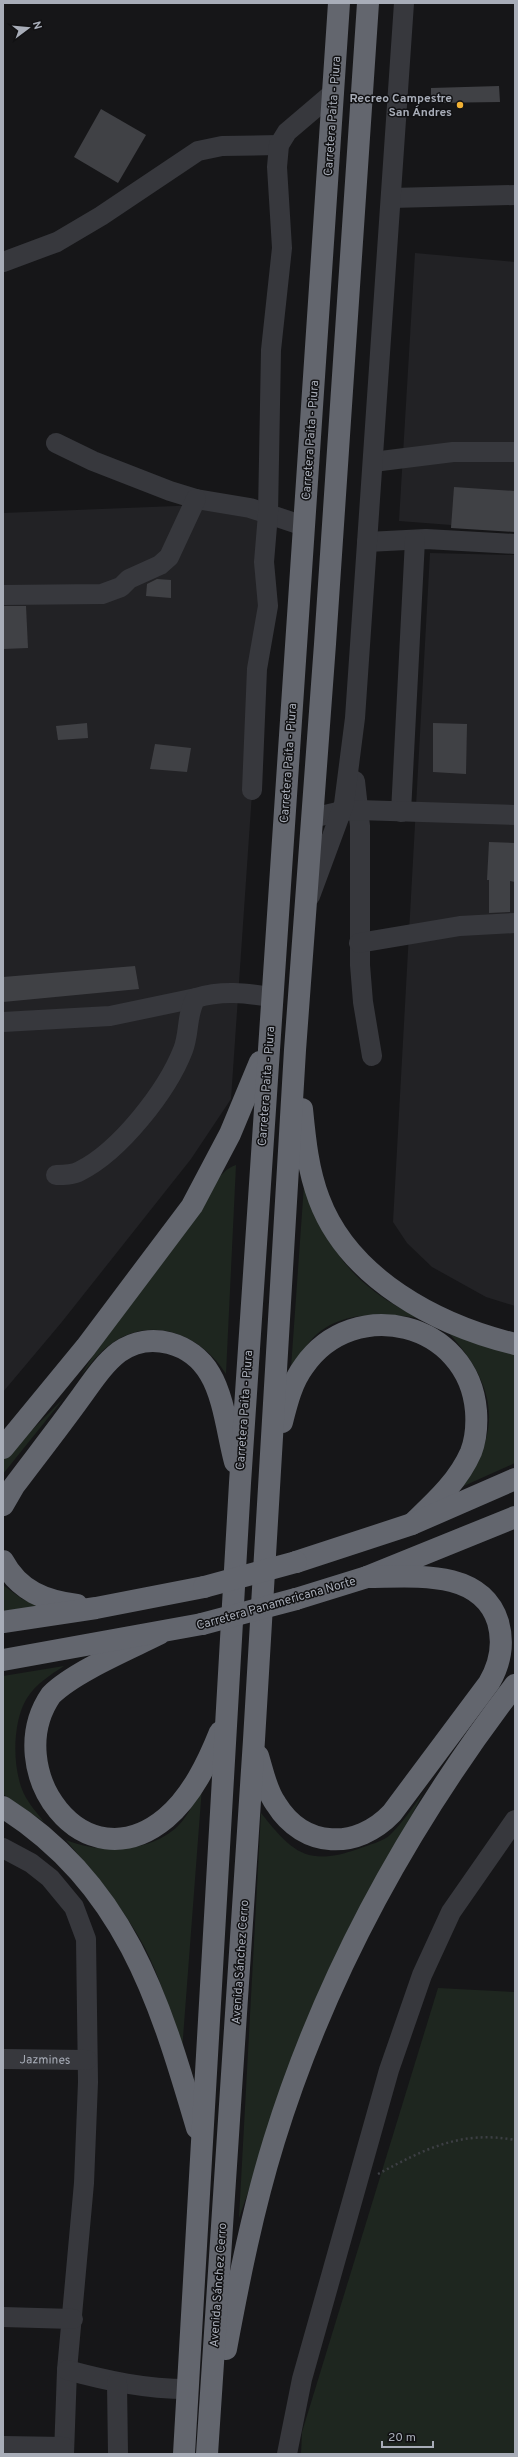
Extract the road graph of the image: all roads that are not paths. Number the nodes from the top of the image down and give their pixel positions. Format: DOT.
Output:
graph roads {
  1 [pos="339,3"];
  2 [pos="368,3"];
  3 [pos="404,3"];
  4 [pos="334,92"];
  5 [pos="280,145"];
  6 [pos="515,195"];
  7 [pos="391,198"];
  8 [pos="3,262"];
  9 [pos="56,443"];
  10 [pos="515,452"];
  11 [pos="373,462"];
  12 [pos="196,499"];
  13 [pos="268,514"];
  14 [pos="304,526"];
  15 [pos="415,540"];
  16 [pos="367,542"];
  17 [pos="515,544"];
  18 [pos="3,595"];
  19 [pos="252,790"];
  20 [pos="350,811"];
  21 [pos="401,812"];
  22 [pos="515,815"];
  23 [pos="312,818"];
  24 [pos="305,908"];
  25 [pos="515,923"];
  26 [pos="359,943"];
  27 [pos="272,997"];
  28 [pos="196,998"];
  29 [pos="3,1022"];
  30 [pos="268,1041"];
  31 [pos="295,1050"];
  32 [pos="372,1056"];
  33 [pos="56,1175"];
  34 [pos="515,1344"];
  35 [pos="3,1448"];
  36 [pos="270,1469"];
  37 [pos="515,1479"];
  38 [pos="240,1483"];
  39 [pos="3,1505"];
  40 [pos="515,1517"];
  41 [pos="238,1523"];
  42 [pos="412,1524"];
  43 [pos="3,1561"];
  44 [pos="367,1577"];
  45 [pos="96,1608"];
  46 [pos="3,1622"];
  47 [pos="159,1634"];
  48 [pos="3,1660"];
  49 [pos="515,1685"];
  50 [pos="226,1716"];
  51 [pos="254,1740"];
  52 [pos="3,1807"];
  53 [pos="515,1820"];
  54 [pos="3,1848"];
  55 [pos="3,2059"];
  56 [pos="87,2060"];
  57 [pos="202,2144"];
  58 [pos="3,2317"];
  59 [pos="73,2319"];
  60 [pos="67,2370"];
  61 [pos="117,2384"];
  62 [pos="188,2389"];
  63 [pos="3,2446"];
  64 [pos="208,2447"];
  65 [pos="64,2451"];
  66 [pos="118,2454"];
  67 [pos="184,2454"];
  68 [pos="287,2454"];
  1 -- 4 [label="highway, Carretera Paita - Piura"];
  2 -- 23 [label="highway"];
  3 -- 7 [label="street"];
  4 -- 5 [label="street"];
  4 -- 14 [label="highway, Carretera Paita - Piura"];
  5 -- 8 [label="street"];
  5 -- 13 [label="street"];
  6 -- 7 [label="street"];
  7 -- 11 [label="street"];
  9 -- 12 [label="street"];
  10 -- 11 [label="street"];
  11 -- 16 [label="street"];
  12 -- 13 [label="street"];
  12 -- 18 [label="street"];
  13 -- 14 [label="street"];
  13 -- 19 [label="street"];
  14 -- 27 [label="highway, Carretera Paita - Piura"];
  15 -- 16 [label="street"];
  15 -- 17 [label="street"];
  15 -- 21 [label="street"];
  16 -- 20 [label="street"];
  20 -- 21 [label="street"];
  20 -- 23 [label="street"];
  20 -- 24 [label="street"];
  20 -- 26 [label="street"];
  21 -- 22 [label="street"];
  23 -- 24 [label="highway"];
  24 -- 31 [label="highway"];
  25 -- 26 [label="street"];
  26 -- 32 [label="street"];
  27 -- 28 [label="street"];
  27 -- 30 [label="highway, Carretera Paita - Piura"];
  28 -- 29 [label="street"];
  28 -- 33 [label="street"];
  30 -- 35 [label="highway"];
  30 -- 38 [label="highway, Carretera Paita - Piura"];
  31 -- 34 [label="highway"];
  31 -- 36 [label="highway"];
  36 -- 42 [label="highway"];
  36 -- 51 [label="highway, Avenida Sánchez Cerro"];
  37 -- 42 [label="highway"];
  38 -- 39 [label="highway"];
  38 -- 41 [label="highway, Carretera Paita - Piura"];
  40 -- 44 [label="highway, Carretera Panamericana Norte"];
  41 -- 50 [label="highway, Avenida Sánchez Cerro"];
  42 -- 45 [label="highway, bridge"];
  43 -- 45 [label="highway"];
  44 -- 47 [label="highway, Carretera Panamericana Norte, bridge"];
  44 -- 51 [label="highway"];
  45 -- 46 [label="highway"];
  47 -- 48 [label="highway, Carretera Panamericana Norte"];
  47 -- 50 [label="highway"];
  49 -- 64 [label="highway"];
  50 -- 57 [label="highway, Avenida Sánchez Cerro"];
  51 -- 64 [label="highway, Avenida Sánchez Cerro"];
  52 -- 57 [label="highway"];
  53 -- 68 [label="street"];
  54 -- 56 [label="street"];
  55 -- 56 [label="street, Jazmines"];
  56 -- 59 [label="street"];
  57 -- 62 [label="highway, Avenida Sánchez Cerro"];
  58 -- 59 [label="street"];
  59 -- 60 [label="street"];
  60 -- 61 [label="street"];
  60 -- 65 [label="street"];
  61 -- 62 [label="street"];
  61 -- 66 [label="street"];
  62 -- 67 [label="highway, Avenida Sánchez Cerro"];
  63 -- 65 [label="street"];
}
